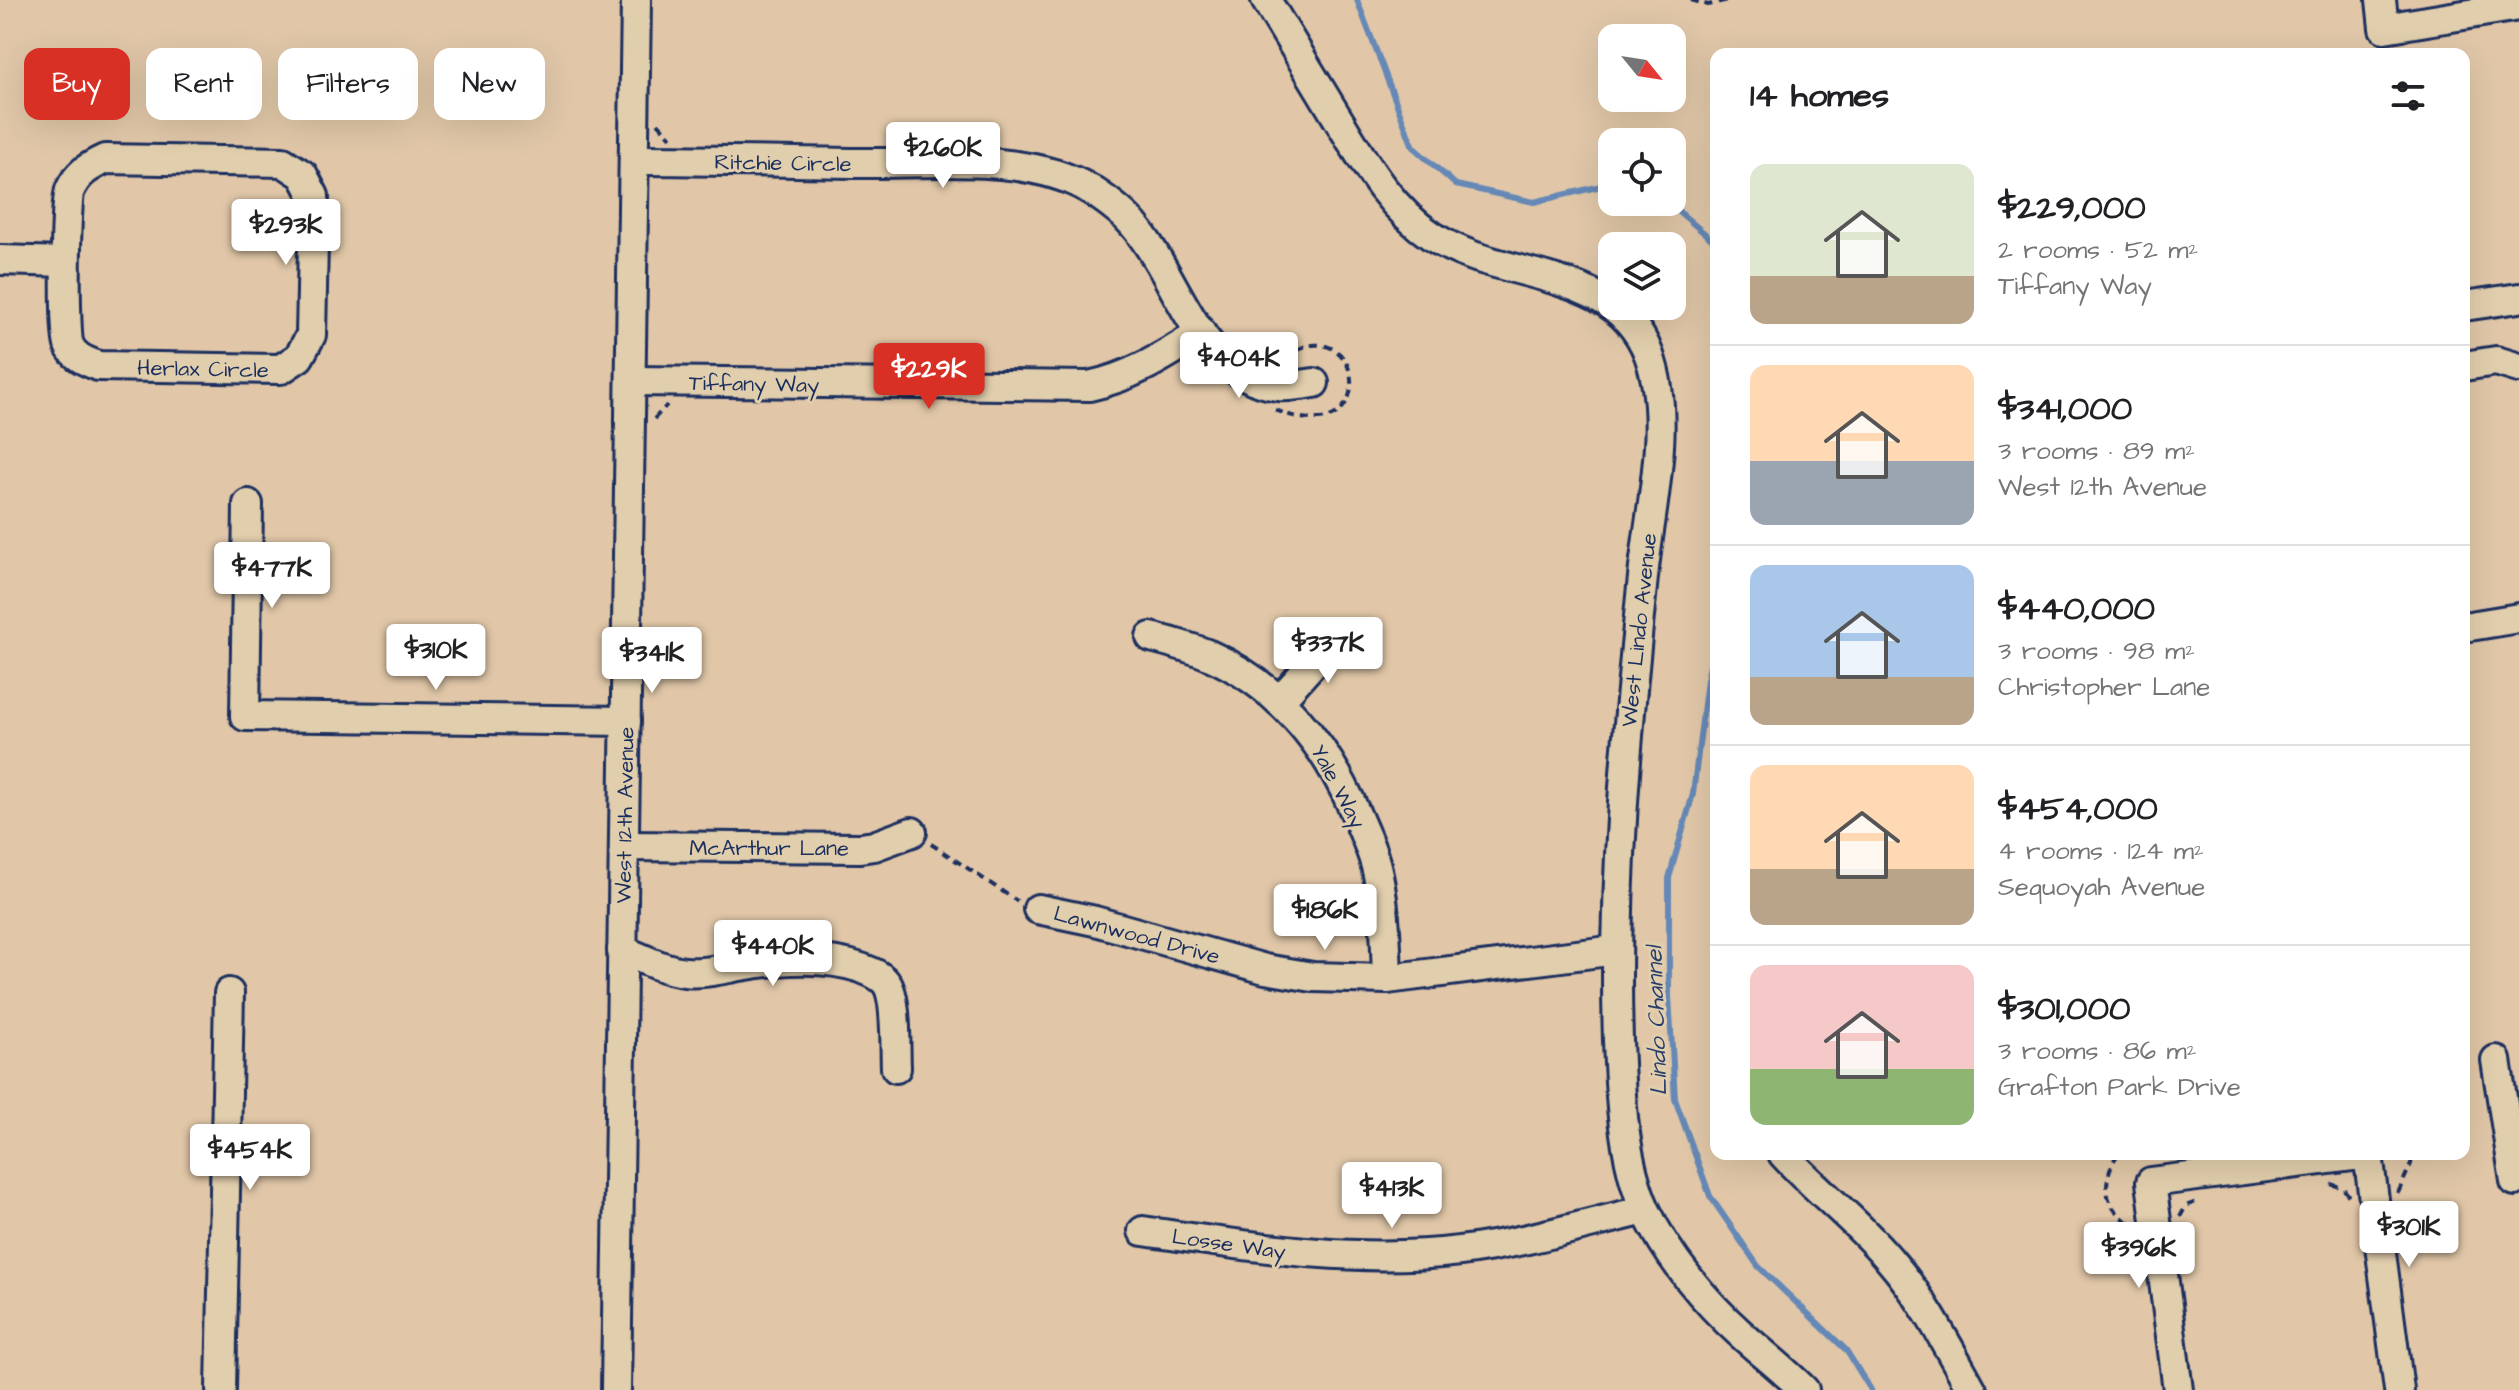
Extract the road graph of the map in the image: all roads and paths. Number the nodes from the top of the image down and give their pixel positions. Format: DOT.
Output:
graph roads {
  1 [pos="636,0"];
  2 [pos="1266,0"];
  3 [pos="1691,0"];
  4 [pos="1728,0"];
  5 [pos="2381,0"];
  6 [pos="2519,6"];
  7 [pos="654,118"];
  8 [pos="674,140"];
  9 [pos="635,160"];
  10 [pos="0,260"];
  11 [pos="65,262"];
  12 [pos="2519,298"];
  13 [pos="2470,305"];
  14 [pos="1201,333"];
  15 [pos="1272,362"];
  16 [pos="2470,365"];
  17 [pos="2519,368"];
  18 [pos="631,381"];
  19 [pos="1314,383"];
  20 [pos="670,402"];
  21 [pos="1264,406"];
  22 [pos="651,421"];
  23 [pos="248,504"];
  24 [pos="2519,618"];
  25 [pos="2470,626"];
  26 [pos="1339,634"];
  27 [pos="1151,637"];
  28 [pos="1279,701"];
  29 [pos="626,721"];
  30 [pos="912,832"];
  31 [pos="624,846"];
  32 [pos="1038,909"];
  33 [pos="622,950"];
  34 [pos="1616,950"];
  35 [pos="1387,979"];
  36 [pos="229,993"];
  37 [pos="2496,1060"];
  38 [pos="896,1068"];
  39 [pos="1789,1160"];
  40 [pos="2115,1160"];
  41 [pos="2322,1160"];
  42 [pos="2369,1160"];
  43 [pos="2411,1160"];
  44 [pos="2324,1185"];
  45 [pos="2518,1190"];
  46 [pos="2399,1200"];
  47 [pos="2198,1201"];
  48 [pos="2350,1204"];
  49 [pos="1644,1208"];
  50 [pos="2181,1224"];
  51 [pos="1143,1231"];
  52 [pos="2133,1232"];
  53 [pos="221,1390"];
  54 [pos="616,1390"];
  55 [pos="1804,1390"];
  56 [pos="1972,1390"];
  57 [pos="2178,1390"];
  58 [pos="2399,1390"];
  1 -- 9 [label="street, West 12th Avenue"];
  2 -- 34 [label="street, West Lindo Avenue"];
  3 -- 4 [label="path"];
  5 -- 6 [label="street"];
  7 -- 8 [label="path"];
  9 -- 14 [label="street, Ritchie Circle"];
  9 -- 18 [label="street, West 12th Avenue"];
  10 -- 11 [label="street"];
  11 -- 11 [label="street, Herlax Circle"];
  12 -- 13 [label="street"];
  14 -- 18 [label="street, Tiffany Way"];
  14 -- 19 [label="street, Ritchie Circle"];
  15 -- 21 [label="path"];
  16 -- 17 [label="street"];
  18 -- 29 [label="street, West 12th Avenue"];
  20 -- 22 [label="path"];
  23 -- 29 [label="street"];
  24 -- 25 [label="street"];
  26 -- 28 [label="street"];
  27 -- 28 [label="street, Yale Way"];
  28 -- 35 [label="street, Yale Way"];
  29 -- 31 [label="street, West 12th Avenue"];
  30 -- 31 [label="street, McArthur Lane"];
  30 -- 32 [label="path"];
  31 -- 33 [label="street, West 12th Avenue"];
  32 -- 35 [label="street, Lawnwood Drive"];
  33 -- 38 [label="street"];
  33 -- 54 [label="street, West 12th Avenue"];
  34 -- 35 [label="street, Lawnwood Drive"];
  34 -- 49 [label="street, West Lindo Avenue"];
  36 -- 53 [label="street"];
  37 -- 45 [label="street"];
  39 -- 56 [label="street"];
  40 -- 52 [label="path"];
  41 -- 57 [label="street"];
  42 -- 58 [label="street"];
  43 -- 46 [label="path"];
  44 -- 48 [label="path"];
  47 -- 50 [label="path"];
  49 -- 51 [label="street, Losse Way"];
  49 -- 55 [label="street, West Lindo Avenue"];
}
